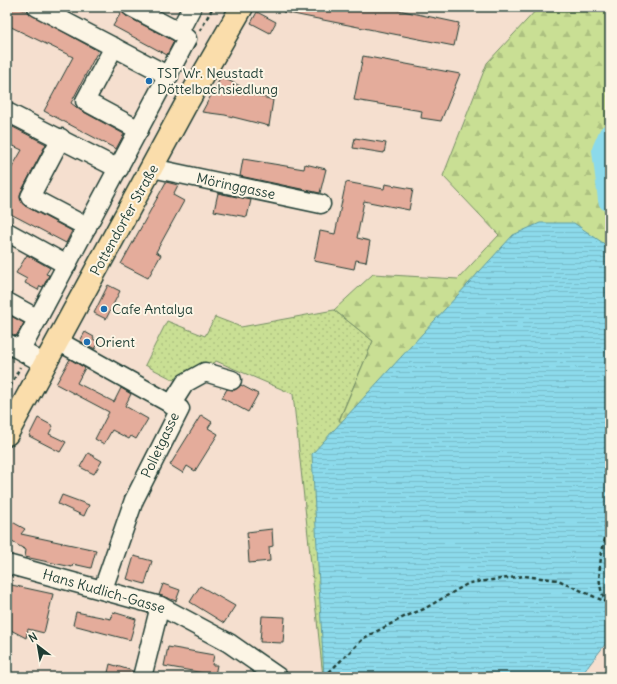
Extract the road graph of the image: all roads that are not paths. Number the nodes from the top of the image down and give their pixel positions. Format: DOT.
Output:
graph roads {
  1 [pos="37,7"];
  2 [pos="131,7"];
  3 [pos="192,7"];
  4 [pos="242,7"];
  5 [pos="158,13"];
  6 [pos="178,32"];
  7 [pos="114,47"];
  8 [pos="168,76"];
  9 [pos="7,112"];
  10 [pos="139,130"];
  11 [pos="61,138"];
  12 [pos="152,168"];
  13 [pos="119,169"];
  14 [pos="320,204"];
  15 [pos="87,228"];
  16 [pos="9,237"];
  17 [pos="67,264"];
  18 [pos="7,302"];
  19 [pos="38,319"];
  20 [pos="58,341"];
  21 [pos="14,347"];
  22 [pos="45,364"];
  23 [pos="232,380"];
  24 [pos="171,405"];
  25 [pos="7,434"];
  26 [pos="7,564"];
  27 [pos="103,589"];
  28 [pos="160,606"];
  29 [pos="142,677"];
  30 [pos="278,677"];
  1 -- 7 [label="street"];
  2 -- 5 [label="street"];
  3 -- 6 [label="street"];
  4 -- 12 [label="main road, Pottendorfer Straße"];
  5 -- 6 [label="street"];
  6 -- 8 [label="street, Pottendorfer Straße"];
  7 -- 8 [label="street"];
  7 -- 10 [label="street"];
  8 -- 10 [label="street, Pottendorfer Straße"];
  9 -- 11 [label="street"];
  10 -- 13 [label="street, Pottendorfer Straße"];
  11 -- 13 [label="street"];
  11 -- 15 [label="street"];
  12 -- 14 [label="street, Möringgasse"];
  12 -- 20 [label="main road, Pottendorfer Straße"];
  13 -- 15 [label="street, Pottendorfer Straße"];
  15 -- 17 [label="street, Pottendorfer Straße"];
  16 -- 17 [label="street"];
  17 -- 19 [label="street, Pottendorfer Straße"];
  18 -- 19 [label="street"];
  19 -- 21 [label="street, Pottendorfer Straße"];
  20 -- 22 [label="main road, Pottendorfer Straße"];
  20 -- 24 [label="street, Polletgasse"];
  21 -- 22 [label="street"];
  22 -- 25 [label="main road, Pottendorfer Straße"];
  23 -- 24 [label="street"];
  24 -- 27 [label="street, Polletgasse"];
  26 -- 27 [label="street, Hans Kudlich-Gasse"];
  27 -- 28 [label="street, Hans Kudlich-Gasse"];
  28 -- 29 [label="street"];
  28 -- 30 [label="street, Hans Kudlich-Gasse"];
}
